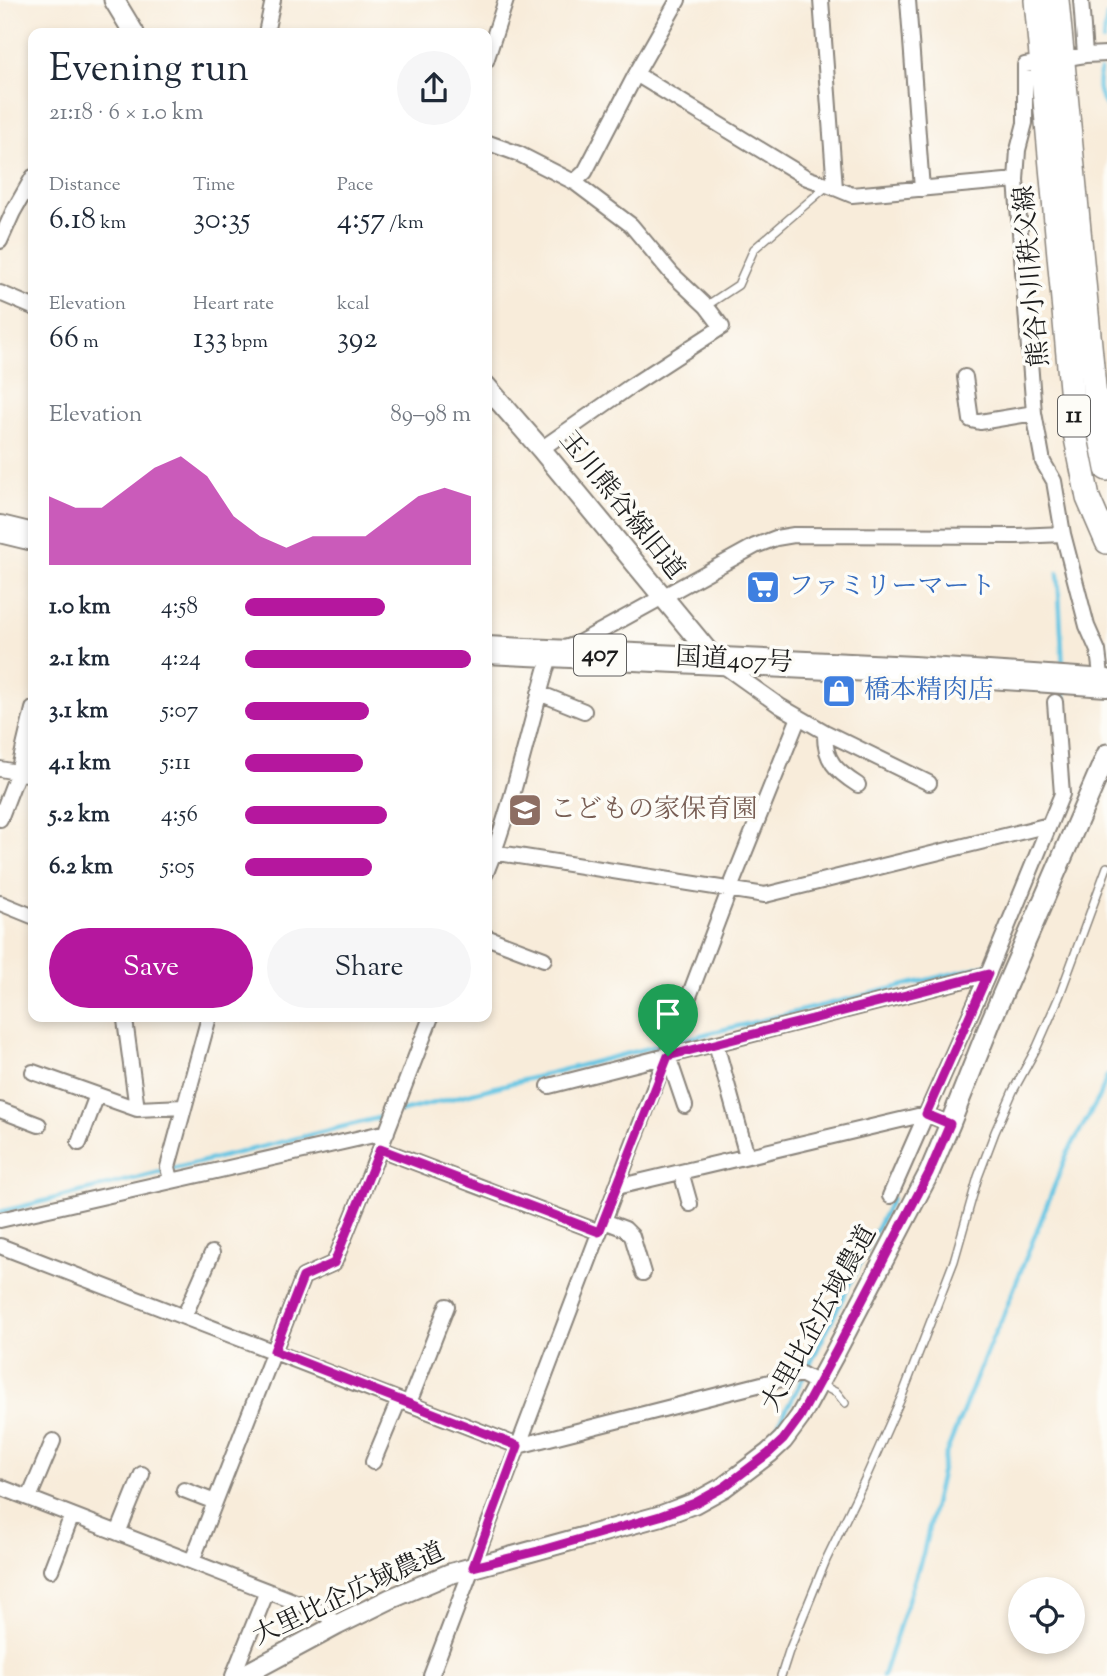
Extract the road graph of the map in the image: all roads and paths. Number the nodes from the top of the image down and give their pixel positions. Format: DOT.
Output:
graph roads {
  1 [pos="114,0"];
  2 [pos="273,0"];
  3 [pos="506,0"];
  4 [pos="678,0"];
  5 [pos="821,0"];
  6 [pos="908,0"];
  7 [pos="1036,0"];
  8 [pos="1057,0"];
  9 [pos="1081,0"];
  10 [pos="126,28"];
  11 [pos="267,28"];
  12 [pos="492,43"];
  13 [pos="1107,54"];
  14 [pos="1085,55"];
  15 [pos="1051,59"];
  16 [pos="636,74"];
  17 [pos="492,144"];
  18 [pos="1016,180"];
  19 [pos="574,182"];
  20 [pos="28,184"];
  21 [pos="831,187"];
  22 [pos="922,189"];
  23 [pos="5,217"];
  24 [pos="0,241"];
  25 [pos="0,293"];
  26 [pos="28,305"];
  27 [pos="706,306"];
  28 [pos="965,377"];
  29 [pos="492,393"];
  30 [pos="1034,413"];
  31 [pos="541,449"];
  32 [pos="1107,468"];
  33 [pos="0,529"];
  34 [pos="1063,534"];
  35 [pos="28,536"];
  36 [pos="1107,542"];
  37 [pos="663,598"];
  38 [pos="492,650"];
  39 [pos="551,653"];
  40 [pos="715,660"];
  41 [pos="1105,683"];
  42 [pos="1061,688"];
  43 [pos="539,693"];
  44 [pos="584,711"];
  45 [pos="799,717"];
  46 [pos="28,730"];
  47 [pos="825,732"];
  48 [pos="1106,758"];
  49 [pos="0,769"];
  50 [pos="18,772"];
  51 [pos="28,774"];
  52 [pos="929,783"];
  53 [pos="858,785"];
  54 [pos="0,819"];
  55 [pos="1049,825"];
  56 [pos="492,849"];
  57 [pos="492,852"];
  58 [pos="1107,867"];
  59 [pos="729,891"];
  60 [pos="0,904"];
  61 [pos="28,914"];
  62 [pos="492,939"];
  63 [pos="544,959"];
  64 [pos="988,974"];
  65 [pos="125,1022"];
  66 [pos="208,1022"];
  67 [pos="428,1022"];
  68 [pos="716,1044"];
  69 [pos="668,1056"];
  70 [pos="33,1072"];
  71 [pos="549,1086"];
  72 [pos="97,1096"];
  73 [pos="685,1106"];
  74 [pos="184,1107"];
  75 [pos="0,1110"];
  76 [pos="137,1110"];
  77 [pos="926,1114"];
  78 [pos="950,1124"];
  79 [pos="39,1125"];
  80 [pos="387,1132"];
  81 [pos="79,1143"];
  82 [pos="380,1149"];
  83 [pos="747,1156"];
  84 [pos="681,1172"];
  85 [pos="169,1174"];
  86 [pos="617,1187"];
  87 [pos="890,1196"];
  88 [pos="690,1204"];
  89 [pos="0,1220"];
  90 [pos="602,1226"];
  91 [pos="0,1246"];
  92 [pos="212,1253"];
  93 [pos="643,1273"];
  94 [pos="447,1306"];
  95 [pos="184,1317"];
  96 [pos="274,1351"];
  97 [pos="818,1383"];
  98 [pos="404,1401"];
  99 [pos="845,1404"];
  100 [pos="53,1441"];
  101 [pos="518,1446"];
  102 [pos="373,1462"];
  103 [pos="142,1474"];
  104 [pos="0,1487"];
  105 [pos="184,1490"];
  106 [pos="29,1498"];
  107 [pos="215,1502"];
  108 [pos="72,1515"];
  109 [pos="118,1533"];
  110 [pos="192,1561"];
  111 [pos="473,1567"];
  112 [pos="51,1570"];
  113 [pos="267,1591"];
  114 [pos="337,1625"];
  115 [pos="233,1676"];
  116 [pos="242,1676"];
  117 [pos="431,1676"];
  118 [pos="781,1676"];
  1 -- 10 [label="street"];
  2 -- 11 [label="street"];
  3 -- 12 [label="street"];
  4 -- 16 [label="street"];
  5 -- 21 [label="street"];
  6 -- 22 [label="street"];
  7 -- 15 [label="main road, 熊谷小川秩父線 / 11"];
  8 -- 15 [label="main road, 熊谷小川秩父線 / 11"];
  9 -- 14 [label="street"];
  13 -- 14 [label="street"];
  14 -- 15 [label="street"];
  15 -- 18 [label="street"];
  15 -- 32 [label="main road, 熊谷小川秩父線 / 11"];
  15 -- 36 [label="main road, 熊谷小川秩父線 / 11"];
  16 -- 19 [label="street"];
  16 -- 21 [label="street"];
  17 -- 19 [label="street"];
  18 -- 22 [label="street"];
  18 -- 30 [label="street"];
  19 -- 27 [label="street"];
  20 -- 23 [label="street"];
  21 -- 22 [label="street"];
  21 -- 27 [label="lane"];
  23 -- 24 [label="street"];
  25 -- 26 [label="street"];
  27 -- 31 [label="street"];
  28 -- 30 [label="street"];
  29 -- 31 [label="street, 玉川熊谷線旧道"];
  30 -- 34 [label="street"];
  31 -- 37 [label="street, 玉川熊谷線旧道"];
  33 -- 35 [label="highway"];
  34 -- 37 [label="street"];
  34 -- 41 [label="street"];
  37 -- 39 [label="street"];
  37 -- 40 [label="street, 玉川熊谷線旧道"];
  38 -- 39 [label="highway, 国道407号 / 407"];
  39 -- 40 [label="highway, 国道407号 / 407"];
  39 -- 43 [label="street"];
  40 -- 42 [label="highway, 国道407号 / 407"];
  40 -- 45 [label="street"];
  41 -- 42 [label="highway, 国道407号 / 407"];
  42 -- 55 [label="street"];
  43 -- 44 [label="street"];
  43 -- 56 [label="street"];
  45 -- 47 [label="street"];
  45 -- 59 [label="street"];
  46 -- 50 [label="street"];
  47 -- 52 [label="street"];
  47 -- 53 [label="street"];
  48 -- 78 [label="street, 大里比企広域農道"];
  49 -- 50 [label="street"];
  50 -- 51 [label="street"];
  50 -- 54 [label="street"];
  55 -- 59 [label="street"];
  55 -- 64 [label="street"];
  57 -- 59 [label="street"];
  58 -- 118 [label="lane"];
  59 -- 69 [label="street"];
  60 -- 61 [label="street"];
  62 -- 63 [label="street"];
  64 -- 68 [label="street"];
  64 -- 77 [label="street"];
  65 -- 76 [label="street"];
  66 -- 74 [label="street"];
  67 -- 80 [label="street"];
  68 -- 69 [label="street"];
  68 -- 83 [label="street"];
  69 -- 71 [label="street"];
  69 -- 73 [label="street"];
  69 -- 86 [label="street"];
  70 -- 72 [label="street"];
  72 -- 76 [label="street"];
  72 -- 81 [label="street"];
  74 -- 76 [label="street"];
  74 -- 85 [label="street"];
  75 -- 79 [label="street"];
  77 -- 78 [label="street"];
  77 -- 83 [label="street"];
  77 -- 87 [label="street"];
  78 -- 97 [label="street, 大里比企広域農道"];
  80 -- 82 [label="street"];
  80 -- 85 [label="street"];
  82 -- 90 [label="street"];
  82 -- 96 [label="street"];
  83 -- 84 [label="street"];
  84 -- 86 [label="street"];
  84 -- 88 [label="street"];
  85 -- 89 [label="street"];
  86 -- 90 [label="street"];
  90 -- 93 [label="street"];
  90 -- 101 [label="street"];
  91 -- 95 [label="street"];
  92 -- 95 [label="street"];
  94 -- 98 [label="street"];
  95 -- 96 [label="street"];
  96 -- 98 [label="street"];
  96 -- 107 [label="street"];
  97 -- 99 [label="lane"];
  97 -- 101 [label="street"];
  97 -- 111 [label="street, 大里比企広域農道"];
  98 -- 101 [label="street"];
  98 -- 102 [label="street"];
  100 -- 106 [label="street"];
  101 -- 111 [label="street"];
  103 -- 109 [label="street"];
  104 -- 106 [label="street"];
  105 -- 107 [label="street"];
  106 -- 108 [label="street"];
  107 -- 110 [label="street"];
  108 -- 109 [label="street"];
  108 -- 112 [label="street"];
  109 -- 110 [label="street"];
  110 -- 113 [label="street"];
  111 -- 114 [label="street, 大里比企広域農道"];
  111 -- 117 [label="street"];
  113 -- 114 [label="street"];
  113 -- 115 [label="street"];
  114 -- 116 [label="street, 大里比企広域農道"];
}
